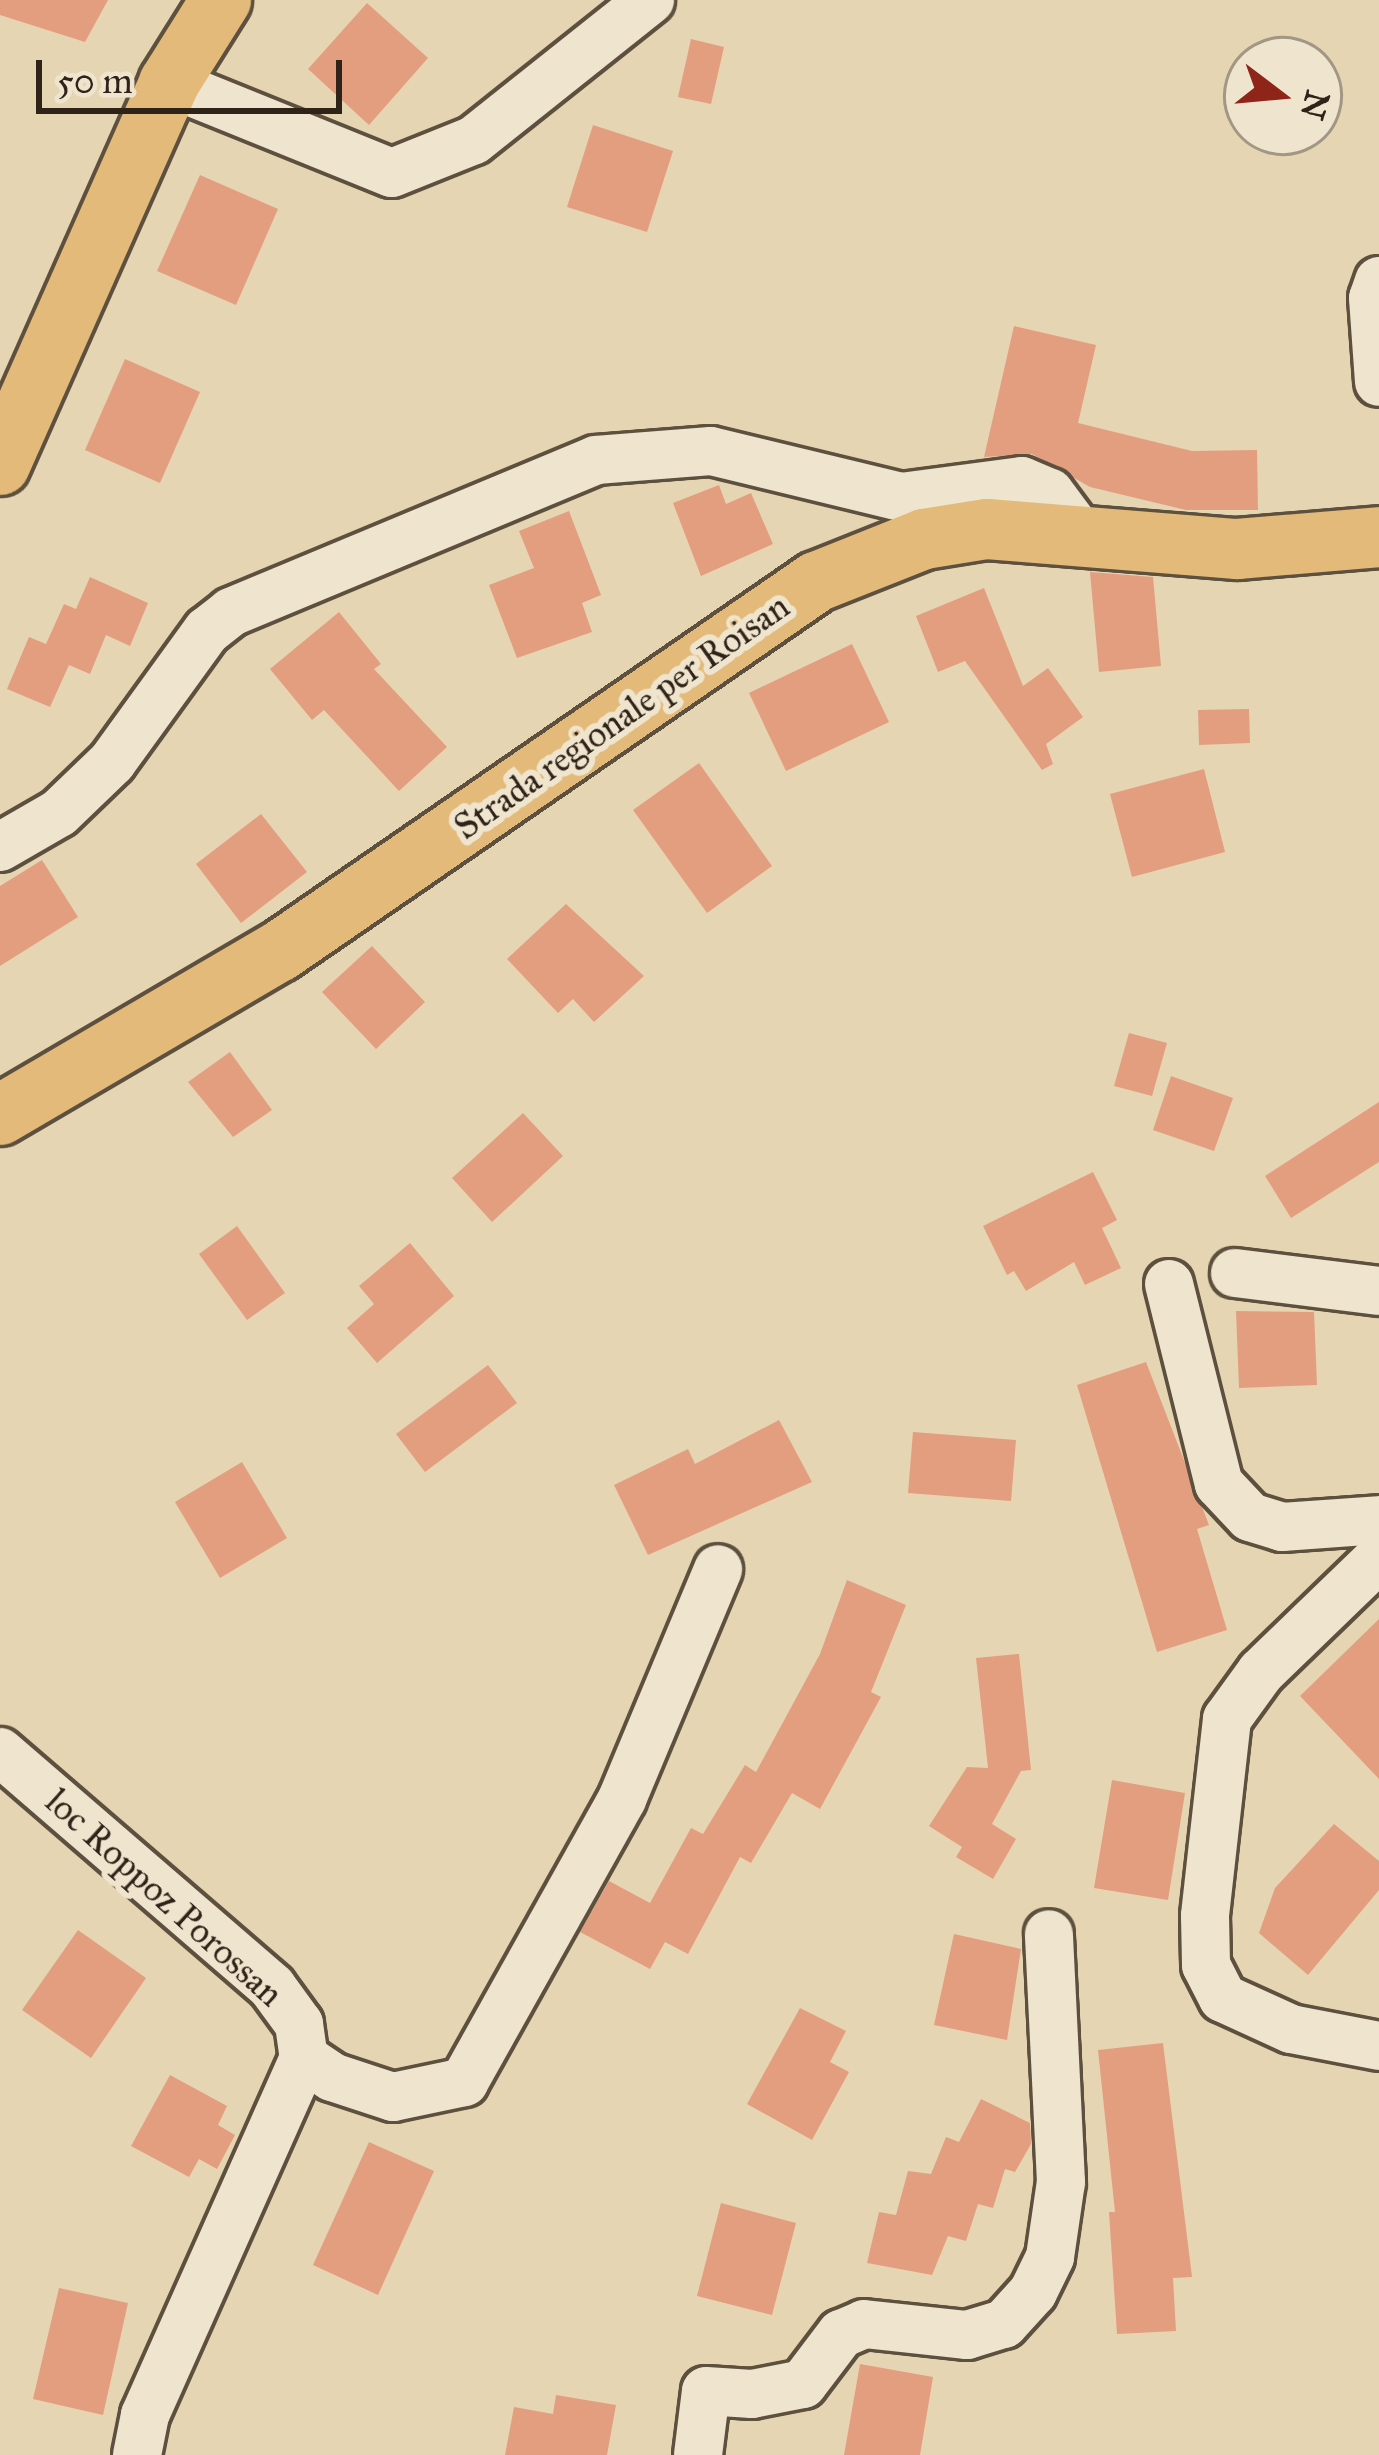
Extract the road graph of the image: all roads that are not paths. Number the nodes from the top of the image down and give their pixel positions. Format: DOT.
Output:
graph roads {
  1 [pos="221,0"];
  2 [pos="650,0"];
  3 [pos="169,82"];
  4 [pos="1379,281"];
  5 [pos="1379,382"];
  6 [pos="0,465"];
  7 [pos="1079,532"];
  8 [pos="1379,537"];
  9 [pos="0,847"];
  10 [pos="0,1115"];
  11 [pos="1234,1273"];
  12 [pos="1169,1284"];
  13 [pos="1379,1291"];
  14 [pos="1379,1520"];
  15 [pos="1379,1558"];
  16 [pos="718,1569"];
  17 [pos="0,1751"];
  18 [pos="1049,1934"];
  19 [pos="1379,2046"];
  20 [pos="304,2058"];
  21 [pos="136,2455"];
  22 [pos="698,2455"];
  1 -- 3 [label="main road"];
  2 -- 3 [label="street"];
  3 -- 6 [label="main road"];
  4 -- 5 [label="street"];
  7 -- 8 [label="main road, Strada regionale per Roisan"];
  7 -- 9 [label="street"];
  7 -- 10 [label="main road, Strada regionale per Roisan"];
  11 -- 13 [label="street"];
  12 -- 14 [label="street"];
  15 -- 19 [label="street"];
  16 -- 20 [label="street"];
  17 -- 20 [label="street, loc Roppoz Porossan"];
  18 -- 22 [label="street"];
  20 -- 21 [label="street"];
}
